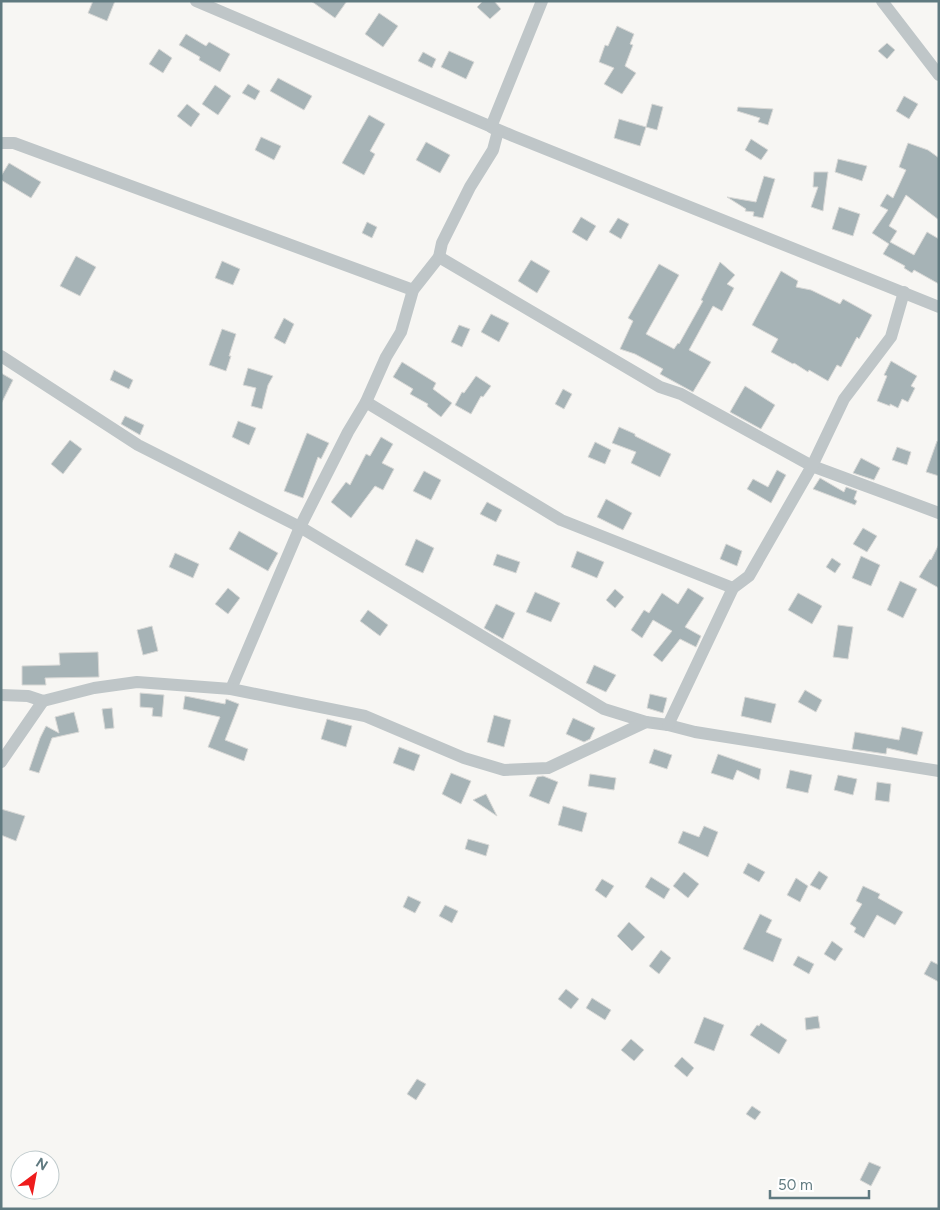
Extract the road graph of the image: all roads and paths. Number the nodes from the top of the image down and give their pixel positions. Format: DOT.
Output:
graph roads {
  1 [pos="196,1"];
  2 [pos="542,1"];
  3 [pos="882,1"];
  4 [pos="939,75"];
  5 [pos="492,127"];
  6 [pos="1,143"];
  7 [pos="439,257"];
  8 [pos="413,290"];
  9 [pos="904,292"];
  10 [pos="939,307"];
  11 [pos="1,356"];
  12 [pos="366,402"];
  13 [pos="812,466"];
  14 [pos="939,512"];
  15 [pos="300,527"];
  16 [pos="733,588"];
  17 [pos="231,689"];
  18 [pos="1,695"];
  19 [pos="43,701"];
  20 [pos="646,722"];
  21 [pos="668,725"];
  22 [pos="1,762"];
  23 [pos="939,771"];
  1 -- 5 [label="street"];
  2 -- 5 [label="street"];
  3 -- 4 [label="street"];
  5 -- 7 [label="street"];
  5 -- 9 [label="street"];
  6 -- 8 [label="street"];
  7 -- 8 [label="street"];
  7 -- 13 [label="street"];
  8 -- 12 [label="street"];
  9 -- 10 [label="street"];
  9 -- 13 [label="street"];
  11 -- 15 [label="street"];
  12 -- 15 [label="street"];
  12 -- 16 [label="street"];
  13 -- 14 [label="street"];
  13 -- 16 [label="street"];
  15 -- 17 [label="street"];
  15 -- 20 [label="street"];
  16 -- 21 [label="street"];
  17 -- 19 [label="street"];
  17 -- 20 [label="street"];
  18 -- 19 [label="street"];
  19 -- 22 [label="street"];
  20 -- 21 [label="street"];
  21 -- 23 [label="street"];
}
